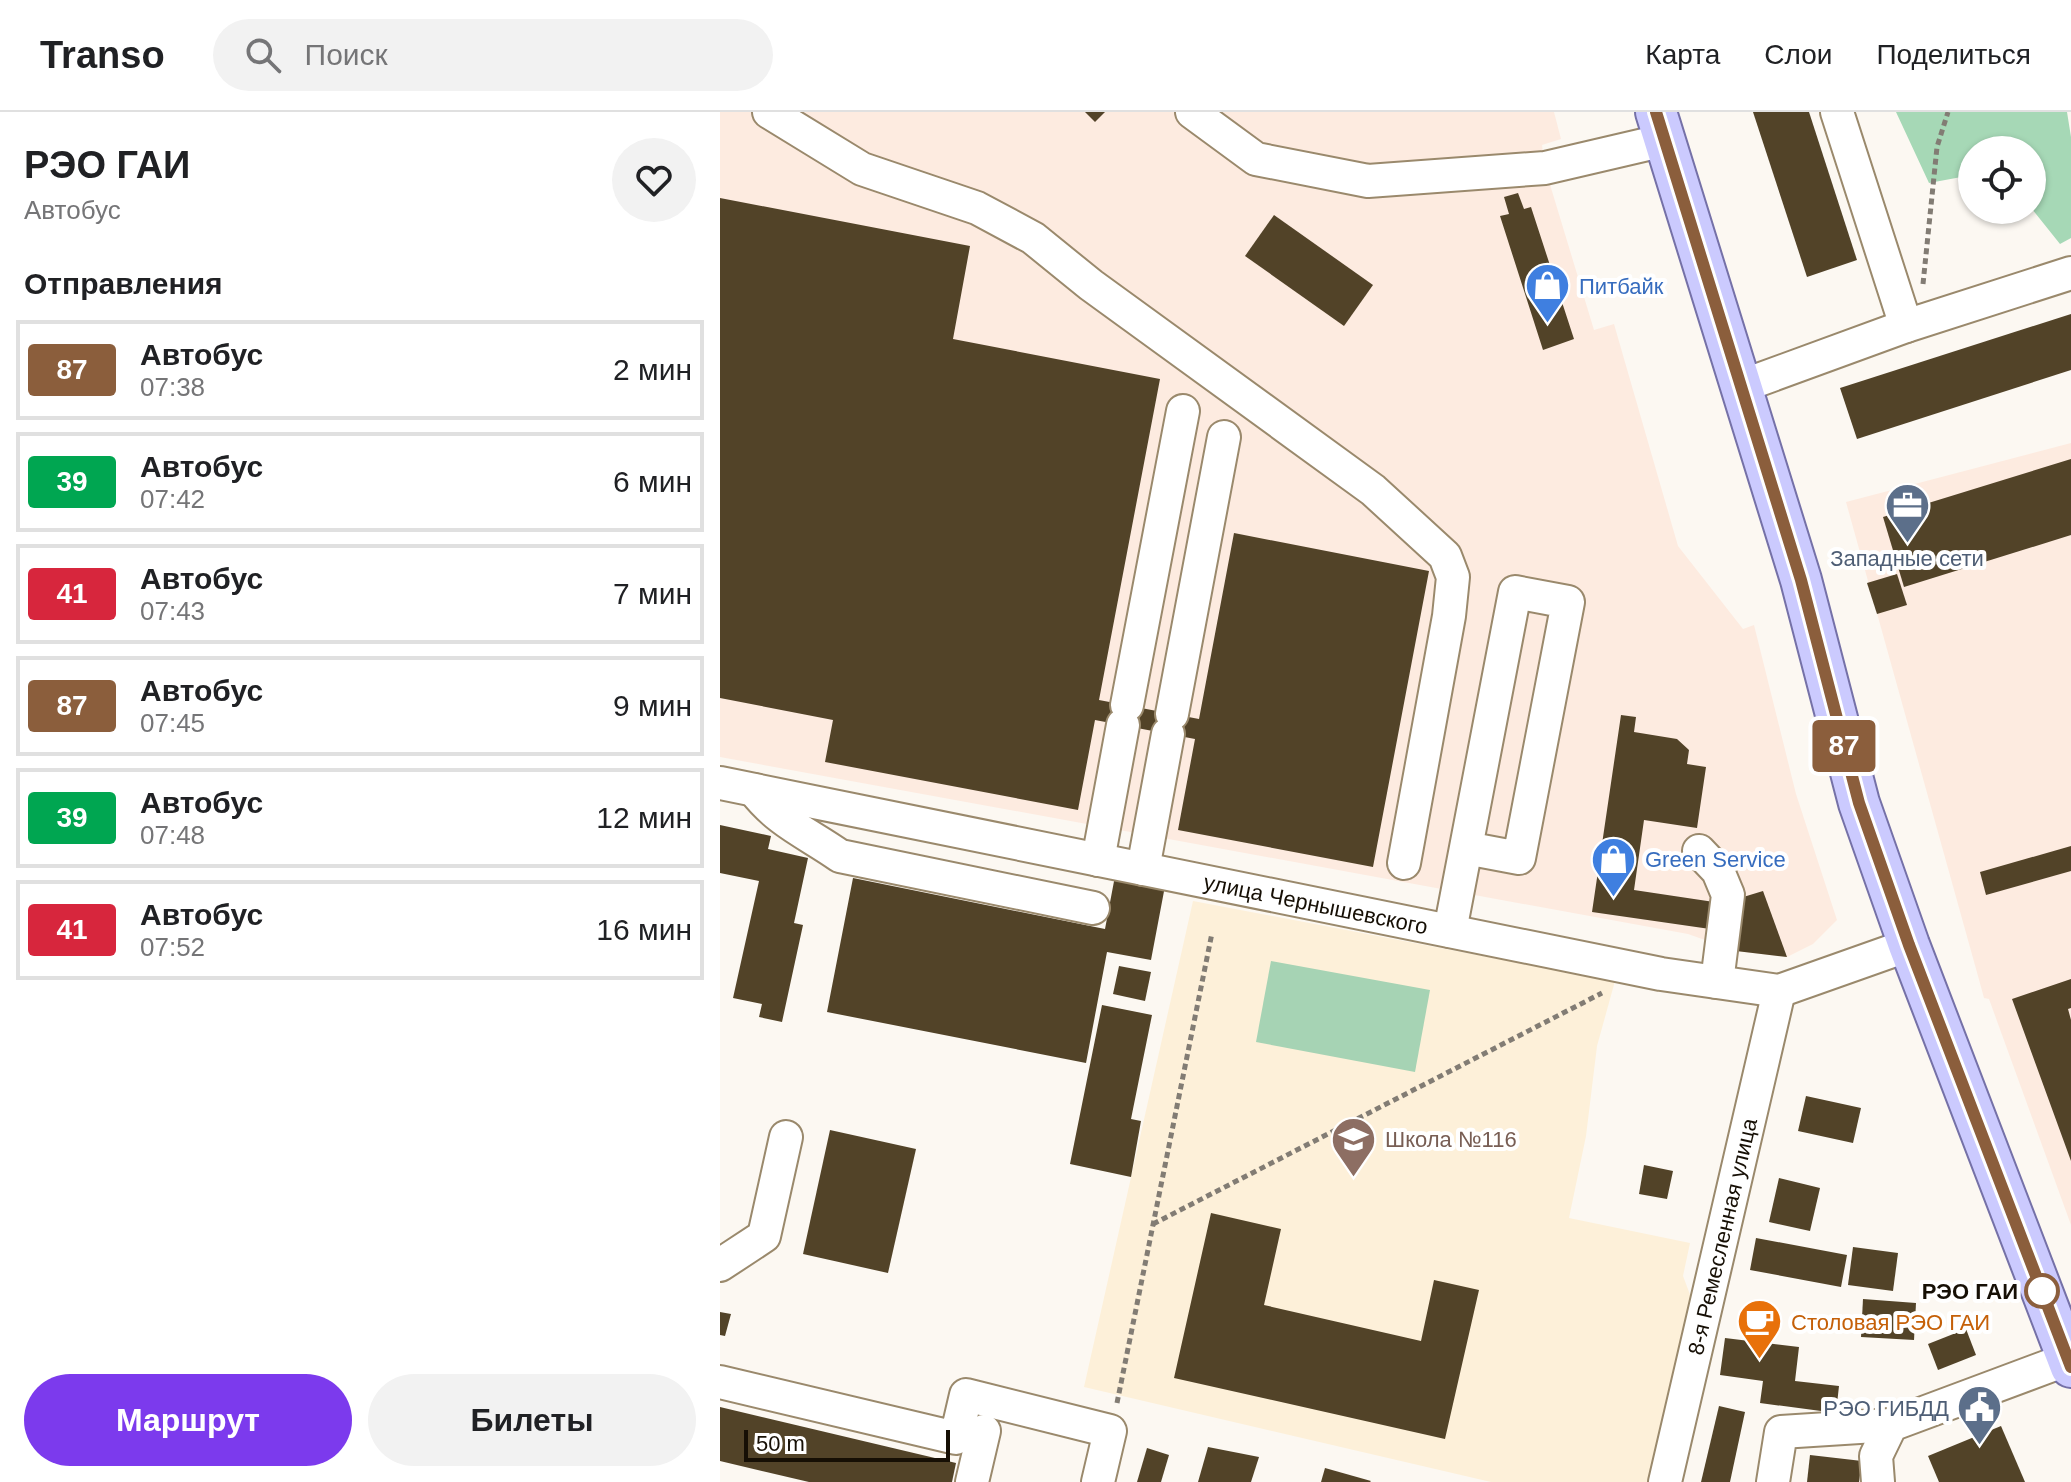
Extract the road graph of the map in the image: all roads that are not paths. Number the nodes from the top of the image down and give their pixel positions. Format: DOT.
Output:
graph roads {
  1 [pos="769,112"];
  2 [pos="1192,112"];
  3 [pos="1837,112"];
  4 [pos="1660,126"];
  5 [pos="2071,273"];
  6 [pos="1906,326"];
  7 [pos="1742,386"];
  8 [pos="1183,411"];
  9 [pos="1224,437"];
  10 [pos="720,783"];
  11 [pos="754,790"];
  12 [pos="1466,848"];
  13 [pos="1699,851"];
  14 [pos="1098,860"];
  15 [pos="1404,863"];
  16 [pos="1143,869"];
  17 [pos="1093,908"];
  18 [pos="1450,931"];
  19 [pos="1909,945"];
  20 [pos="1717,982"];
  21 [pos="1779,991"];
  22 [pos="786,1137"];
  23 [pos="720,1265"];
  24 [pos="2070,1363"];
  25 [pos="720,1382"];
  26 [pos="1891,1425"];
  27 [pos="984,1431"];
  28 [pos="972,1482"];
  29 [pos="1098,1482"];
  30 [pos="1665,1482"];
  31 [pos="1773,1482"];
  32 [pos="1878,1482"];
  1 -- 15 [label="street"];
  2 -- 4 [label="street"];
  3 -- 6 [label="street"];
  4 -- 7 [label="main road"];
  5 -- 6 [label="street"];
  6 -- 7 [label="street"];
  7 -- 19 [label="main road"];
  8 -- 14 [label="street"];
  9 -- 16 [label="street"];
  10 -- 11 [label="street, улица Чернышевского"];
  11 -- 14 [label="street, улица Чернышевского"];
  11 -- 17 [label="street"];
  12 -- 12 [label="street"];
  12 -- 18 [label="street"];
  13 -- 20 [label="street"];
  14 -- 16 [label="street, улица Чернышевского"];
  16 -- 18 [label="street, улица Чернышевского"];
  18 -- 20 [label="street, улица Чернышевского"];
  19 -- 21 [label="street, улица Чернышевского"];
  19 -- 24 [label="main road"];
  20 -- 21 [label="street, улица Чернышевского"];
  21 -- 30 [label="street, 8-я Ремесленная улица"];
  22 -- 23 [label="street"];
  24 -- 26 [label="street"];
  25 -- 29 [label="street"];
  26 -- 31 [label="street"];
  26 -- 32 [label="street"];
  27 -- 28 [label="street"];
}
